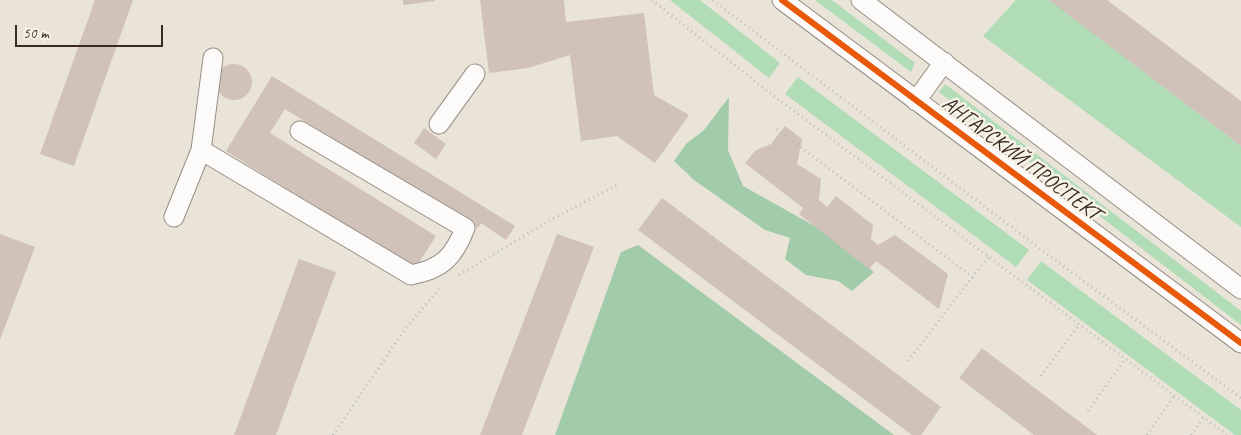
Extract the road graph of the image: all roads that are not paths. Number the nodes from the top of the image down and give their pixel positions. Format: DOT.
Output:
graph roads {
  1 [pos="782,0"];
  2 [pos="861,0"];
  3 [pos="213,58"];
  4 [pos="944,62"];
  5 [pos="475,74"];
  6 [pos="916,101"];
  7 [pos="439,124"];
  8 [pos="300,131"];
  9 [pos="201,150"];
  10 [pos="174,217"];
  11 [pos="1241,289"];
  12 [pos="1241,343"];
  1 -- 6 [label="street, АНГАРСКИЙ ПРОСПЕКТ"];
  2 -- 4 [label="street, АНГАРСКИЙ ПРОСПЕКТ"];
  3 -- 9 [label="street"];
  4 -- 6 [label="street"];
  4 -- 11 [label="street, АНГАРСКИЙ ПРОСПЕКТ"];
  5 -- 7 [label="street"];
  6 -- 12 [label="street, АНГАРСКИЙ ПРОСПЕКТ"];
  8 -- 9 [label="street"];
  9 -- 10 [label="street"];
}
